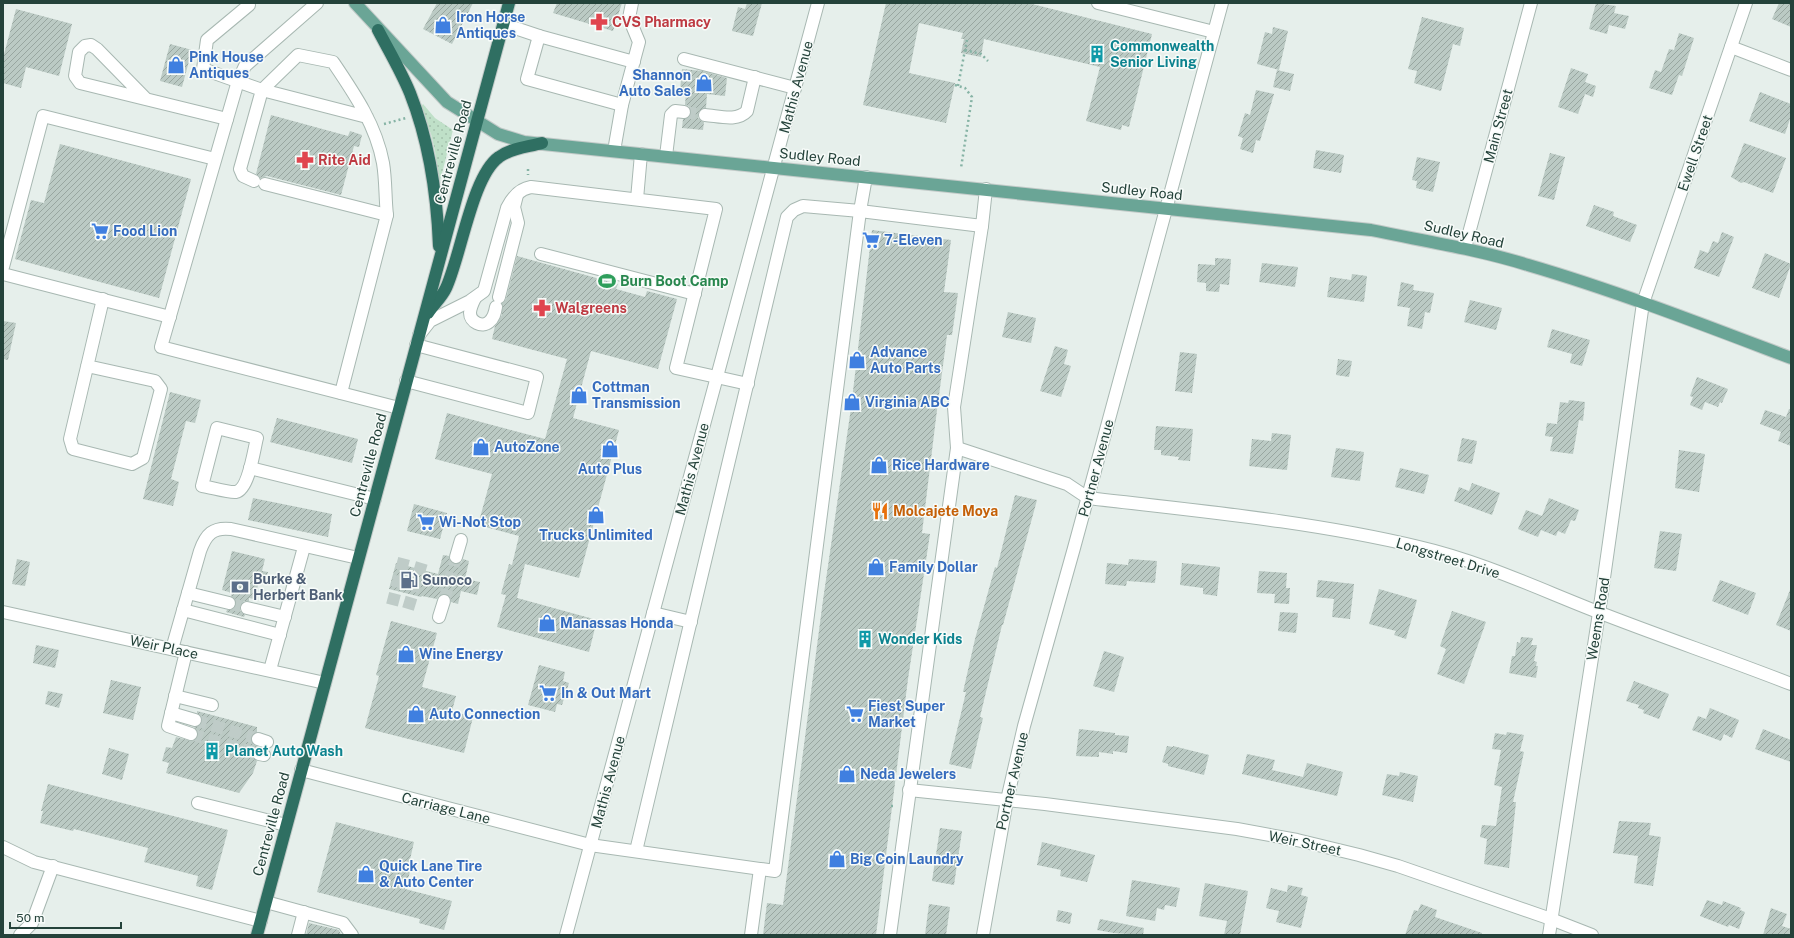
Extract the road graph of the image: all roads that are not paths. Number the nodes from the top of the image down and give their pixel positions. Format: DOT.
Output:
graph roads {
  1 [pos="317,3"];
  2 [pos="355,3"];
  3 [pos="509,3"];
  4 [pos="632,3"];
  5 [pos="818,3"];
  6 [pos="1098,3"];
  7 [pos="1222,3"];
  8 [pos="1531,3"];
  9 [pos="1746,3"];
  10 [pos="249,5"];
  11 [pos="503,24"];
  12 [pos="378,30"];
  13 [pos="1214,32"];
  14 [pos="539,36"];
  15 [pos="1731,48"];
  16 [pos="684,59"];
  17 [pos="634,62"];
  18 [pos="1791,70"];
  19 [pos="756,77"];
  20 [pos="238,81"];
  21 [pos="795,88"];
  22 [pos="262,90"];
  23 [pos="146,99"];
  24 [pos="622,105"];
  25 [pos="684,112"];
  26 [pos="705,115"];
  27 [pos="367,118"];
  28 [pos="227,119"];
  29 [pos="476,122"];
  30 [pos="542,144"];
  31 [pos="614,151"];
  32 [pos="641,154"];
  33 [pos="666,156"];
  34 [pos="216,159"];
  35 [pos="774,167"];
  36 [pos="866,177"];
  37 [pos="986,190"];
  38 [pos="517,194"];
  39 [pos="637,199"];
  40 [pos="1166,208"];
  41 [pos="860,211"];
  42 [pos="387,215"];
  43 [pos="982,226"];
  44 [pos="1465,248"];
  45 [pos="541,254"];
  46 [pos="440,258"];
  47 [pos="3,267"];
  48 [pos="3,274"];
  49 [pos="695,294"];
  50 [pos="475,298"];
  51 [pos="103,299"];
  52 [pos="1643,303"];
  53 [pos="170,317"];
  54 [pos="423,318"];
  55 [pos="417,340"];
  56 [pos="1791,358"];
  57 [pos="87,366"];
  58 [pos="717,378"];
  59 [pos="406,381"];
  60 [pos="748,384"];
  61 [pos="342,393"];
  62 [pos="399,408"];
  63 [pos="957,448"];
  64 [pos="250,468"];
  65 [pos="1088,498"];
  66 [pos="374,499"];
  67 [pos="461,540"];
  68 [pos="304,546"];
  69 [pos="358,558"];
  70 [pos="456,558"];
  71 [pos="188,592"];
  72 [pos="444,601"];
  73 [pos="229,603"];
  74 [pos="247,608"];
  75 [pos="183,610"];
  76 [pos="3,612"];
  77 [pos="1599,612"];
  78 [pos="653,613"];
  79 [pos="284,617"];
  80 [pos="440,617"];
  81 [pos="691,622"];
  82 [pos="280,634"];
  83 [pos="172,649"];
  84 [pos="186,652"];
  85 [pos="270,670"];
  86 [pos="325,683"];
  87 [pos="1791,684"];
  88 [pos="174,696"];
  89 [pos="212,705"];
  90 [pos="170,713"];
  91 [pos="195,720"];
  92 [pos="191,734"];
  93 [pos="301,770"];
  94 [pos="909,790"];
  95 [pos="1006,800"];
  96 [pos="198,803"];
  97 [pos="286,825"];
  98 [pos="590,845"];
  99 [pos="3,847"];
  100 [pos="636,851"];
  101 [pos="53,866"];
  102 [pos="760,869"];
  103 [pos="266,902"];
  104 [pos="304,912"];
  105 [pos="1551,919"];
  106 [pos="261,921"];
  107 [pos="20,935"];
  108 [pos="257,935"];
  109 [pos="298,935"];
  110 [pos="352,935"];
  111 [pos="566,935"];
  112 [pos="751,935"];
  113 [pos="890,935"];
  114 [pos="983,935"];
  115 [pos="1549,935"];
  116 [pos="1592,935"];
  1 -- 20 [label="street"];
  2 -- 12 [label="main road, Sudley Road"];
  3 -- 11 [label="highway, Centreville Road"];
  4 -- 17 [label="street"];
  5 -- 21 [label="street, Mathis Avenue"];
  6 -- 13 [label="street"];
  7 -- 13 [label="street, Portner Avenue"];
  8 -- 44 [label="street, Main Street"];
  9 -- 15 [label="street, Ewell Street"];
  10 -- 20 [label="street"];
  11 -- 14 [label="street"];
  11 -- 29 [label="highway, Centreville Road"];
  12 -- 29 [label="main road, Sudley Road"];
  12 -- 46 [label="highway"];
  13 -- 40 [label="street, Portner Avenue"];
  14 -- 17 [label="street"];
  14 -- 24 [label="street"];
  15 -- 18 [label="street"];
  15 -- 52 [label="street, Ewell Street"];
  16 -- 19 [label="street"];
  17 -- 24 [label="street"];
  19 -- 21 [label="street"];
  19 -- 26 [label="street"];
  20 -- 22 [label="street"];
  20 -- 28 [label="street"];
  21 -- 35 [label="street, Mathis Avenue"];
  22 -- 27 [label="street"];
  22 -- 27 [label="street"];
  22 -- 42 [label="street"];
  23 -- 23 [label="street"];
  23 -- 28 [label="street"];
  24 -- 31 [label="street"];
  25 -- 33 [label="street"];
  27 -- 42 [label="street"];
  28 -- 34 [label="street"];
  29 -- 30 [label="main road, Sudley Road"];
  29 -- 46 [label="highway, Centreville Road"];
  30 -- 31 [label="main road, Sudley Road"];
  30 -- 54 [label="highway"];
  31 -- 32 [label="main road, Sudley Road"];
  32 -- 33 [label="main road, Sudley Road"];
  32 -- 39 [label="street"];
  33 -- 35 [label="main road, Sudley Road"];
  34 -- 47 [label="street"];
  34 -- 53 [label="street"];
  35 -- 36 [label="main road, Sudley Road"];
  35 -- 58 [label="street, Mathis Avenue"];
  36 -- 37 [label="main road, Sudley Road"];
  36 -- 41 [label="street"];
  37 -- 40 [label="main road, Sudley Road"];
  37 -- 43 [label="street"];
  38 -- 39 [label="street"];
  38 -- 50 [label="street"];
  38 -- 50 [label="street"];
  39 -- 49 [label="street"];
  40 -- 44 [label="main road, Sudley Road"];
  40 -- 65 [label="street, Portner Avenue"];
  41 -- 43 [label="street"];
  41 -- 60 [label="street"];
  41 -- 102 [label="street, Carriage Lane"];
  42 -- 61 [label="street"];
  43 -- 63 [label="street"];
  44 -- 52 [label="main road, Sudley Road"];
  45 -- 49 [label="street"];
  46 -- 54 [label="highway, Centreville Road"];
  48 -- 51 [label="street"];
  49 -- 58 [label="street"];
  50 -- 55 [label="street"];
  51 -- 53 [label="street"];
  51 -- 57 [label="street"];
  52 -- 56 [label="main road, Sudley Road"];
  52 -- 77 [label="street, Weems Road"];
  53 -- 61 [label="street"];
  54 -- 55 [label="highway, Centreville Road"];
  55 -- 59 [label="highway, Centreville Road"];
  55 -- 59 [label="street"];
  57 -- 57 [label="street"];
  58 -- 60 [label="street"];
  58 -- 78 [label="street, Mathis Avenue"];
  59 -- 62 [label="highway, Centreville Road"];
  60 -- 81 [label="street"];
  61 -- 62 [label="street"];
  62 -- 66 [label="highway, Centreville Road"];
  63 -- 65 [label="street"];
  63 -- 94 [label="street"];
  64 -- 64 [label="street"];
  64 -- 66 [label="street"];
  65 -- 77 [label="street, Longstreet Drive"];
  65 -- 95 [label="street, Portner Avenue"];
  66 -- 69 [label="highway, Centreville Road"];
  67 -- 70 [label="street"];
  68 -- 69 [label="street"];
  68 -- 71 [label="street"];
  68 -- 79 [label="street"];
  69 -- 86 [label="highway, Centreville Road"];
  71 -- 73 [label="street"];
  71 -- 75 [label="street"];
  72 -- 80 [label="street"];
  74 -- 79 [label="street"];
  75 -- 82 [label="street"];
  75 -- 83 [label="street"];
  76 -- 83 [label="street, Weir Place"];
  77 -- 87 [label="street, Longstreet Drive"];
  77 -- 105 [label="street, Weems Road"];
  78 -- 81 [label="street"];
  78 -- 98 [label="street, Mathis Avenue"];
  79 -- 82 [label="street"];
  81 -- 100 [label="street"];
  82 -- 85 [label="street"];
  83 -- 84 [label="street, Weir Place"];
  84 -- 85 [label="street, Weir Place"];
  84 -- 88 [label="street"];
  85 -- 86 [label="street, Weir Place"];
  86 -- 93 [label="highway, Centreville Road"];
  88 -- 89 [label="street"];
  88 -- 90 [label="street"];
  90 -- 91 [label="street"];
  90 -- 92 [label="street"];
  93 -- 97 [label="highway, Centreville Road"];
  93 -- 98 [label="street, Carriage Lane"];
  94 -- 95 [label="street, Weir Street"];
  94 -- 113 [label="street"];
  95 -- 105 [label="street, Weir Street"];
  95 -- 114 [label="street, Portner Avenue"];
  96 -- 97 [label="street"];
  97 -- 103 [label="highway, Centreville Road"];
  98 -- 100 [label="street, Carriage Lane"];
  98 -- 111 [label="street, Mathis Avenue"];
  99 -- 101 [label="street"];
  100 -- 102 [label="street, Carriage Lane"];
  101 -- 106 [label="street"];
  101 -- 107 [label="street"];
  102 -- 112 [label="street"];
  103 -- 104 [label="street"];
  103 -- 106 [label="highway, Centreville Road"];
  104 -- 109 [label="street"];
  104 -- 110 [label="street"];
  105 -- 115 [label="street, Weems Road"];
  105 -- 116 [label="street, Weir Street"];
  106 -- 108 [label="highway, Centreville Road"];
}
